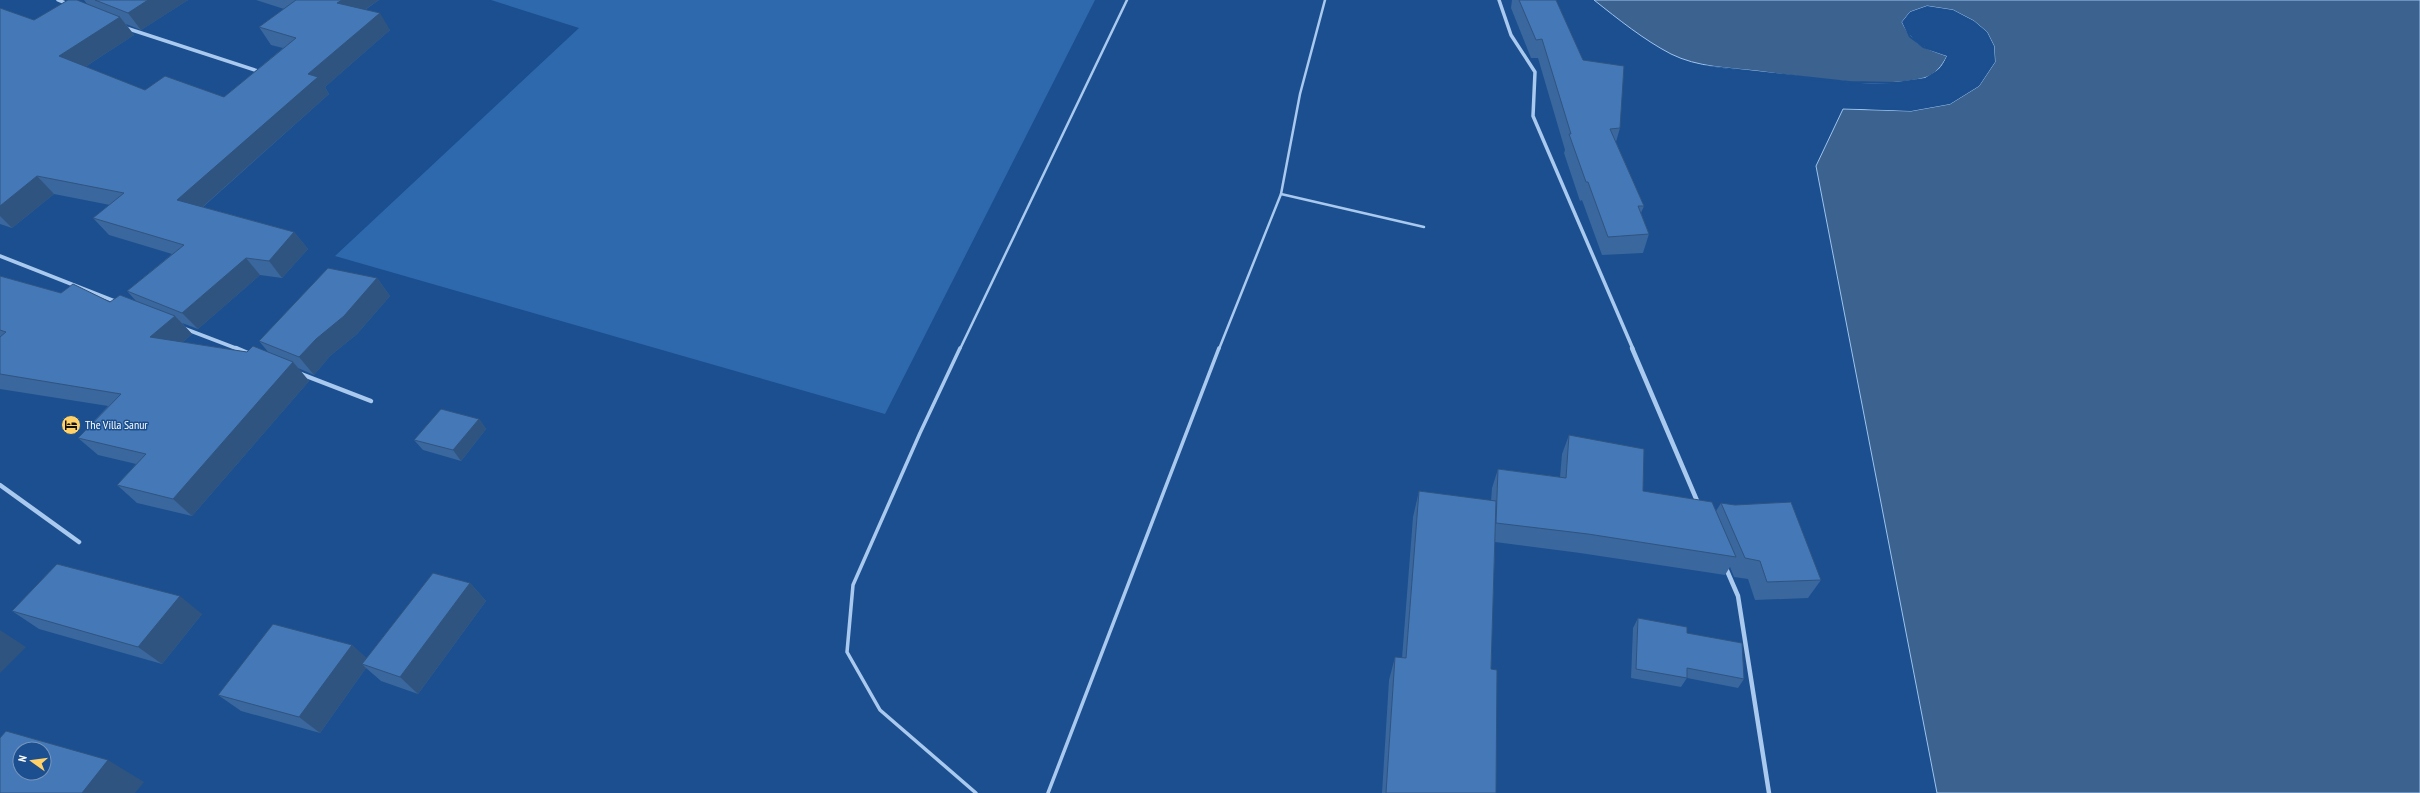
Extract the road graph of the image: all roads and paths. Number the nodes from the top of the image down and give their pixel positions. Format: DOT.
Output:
graph roads {
  1 [pos="58,0"];
  2 [pos="1127,0"];
  3 [pos="1325,0"];
  4 [pos="1499,0"];
  5 [pos="72,6"];
  6 [pos="120,26"];
  7 [pos="269,74"];
  8 [pos="1281,194"];
  9 [pos="1424,227"];
  10 [pos="0,256"];
  11 [pos="126,305"];
  12 [pos="178,326"];
  13 [pos="252,355"];
  14 [pos="297,372"];
  15 [pos="371,401"];
  16 [pos="0,485"];
  17 [pos="1701,508"];
  18 [pos="79,542"];
  19 [pos="1722,559"];
  20 [pos="976,793"];
  21 [pos="1048,793"];
  22 [pos="1768,793"];
  1 -- 5 [label="street"];
  2 -- 20 [label="lane"];
  3 -- 8 [label="lane"];
  4 -- 17 [label="street"];
  6 -- 7 [label="street"];
  8 -- 9 [label="lane"];
  8 -- 21 [label="lane"];
  10 -- 11 [label="street"];
  12 -- 13 [label="street"];
  14 -- 15 [label="street"];
  16 -- 18 [label="street"];
  19 -- 22 [label="street"];
}
